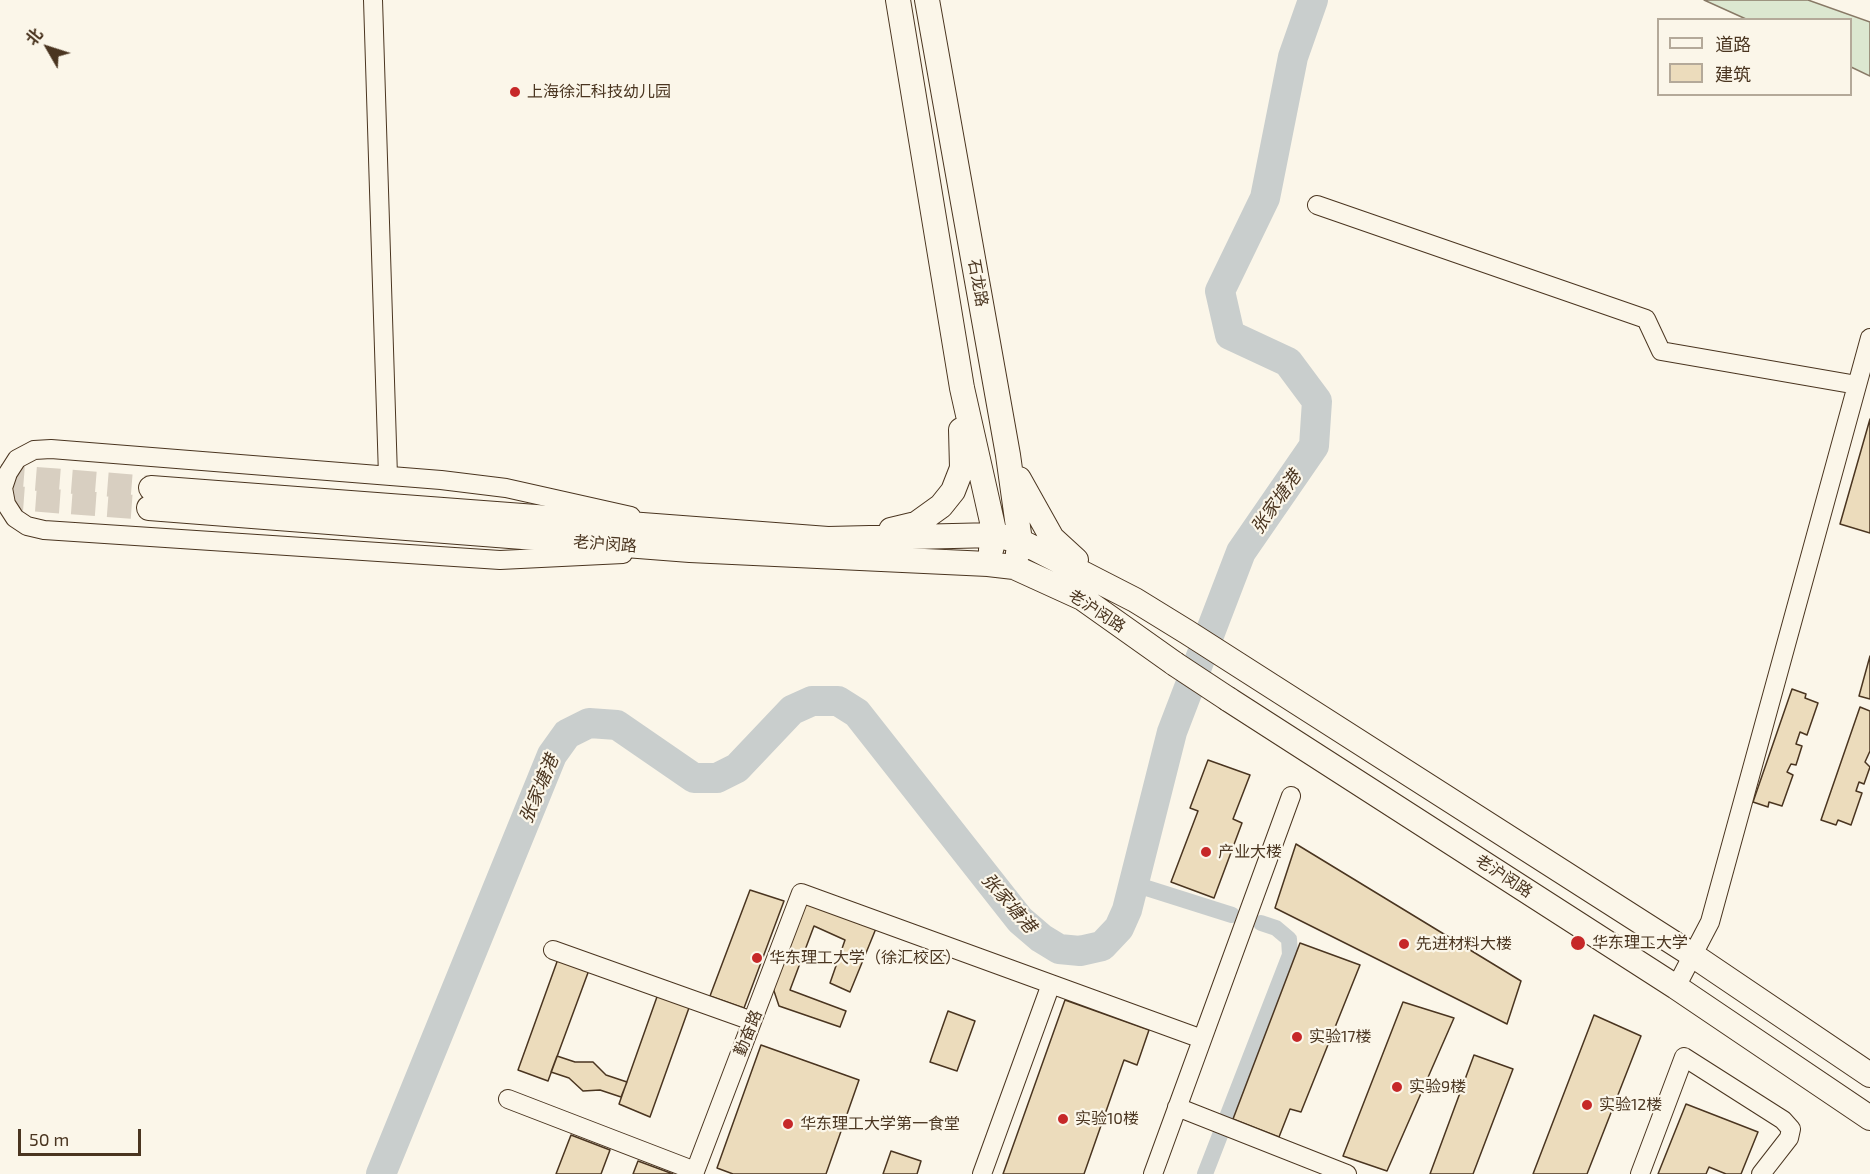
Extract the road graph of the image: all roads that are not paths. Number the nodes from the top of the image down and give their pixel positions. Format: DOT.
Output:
graph roads {
  1 [pos="373,0"];
  2 [pos="898,0"];
  3 [pos="927,0"];
  4 [pos="1317,205"];
  5 [pos="1870,338"];
  6 [pos="1857,385"];
  7 [pos="962,388"];
  8 [pos="1008,455"];
  9 [pos="388,476"];
  10 [pos="150,498"];
  11 [pos="995,535"];
  12 [pos="828,539"];
  13 [pos="691,540"];
  14 [pos="1020,541"];
  15 [pos="987,564"];
  16 [pos="1014,567"];
  17 [pos="1094,579"];
  18 [pos="1291,796"];
  19 [pos="553,950"];
  20 [pos="1694,956"];
  21 [pos="1050,984"];
  22 [pos="1676,987"];
  23 [pos="752,1021"];
  24 [pos="1202,1039"];
  25 [pos="1870,1075"];
  26 [pos="508,1099"];
  27 [pos="1178,1107"];
  28 [pos="1870,1118"];
  29 [pos="695,1172"];
  30 [pos="982,1174"];
  31 [pos="1153,1174"];
  32 [pos="1347,1174"];
  33 [pos="1640,1174"];
  34 [pos="1761,1174"];
  1 -- 9 [label="street"];
  2 -- 7 [label="main road, 石龙路"];
  3 -- 8 [label="main road, 石龙路"];
  4 -- 6 [label="street"];
  5 -- 6 [label="street"];
  6 -- 20 [label="street"];
  7 -- 11 [label="main road, 石龙路"];
  7 -- 12 [label="main road"];
  8 -- 14 [label="main road, 石龙路"];
  8 -- 17 [label="main road"];
  9 -- 13 [label="street"];
  9 -- 13 [label="street"];
  10 -- 13 [label="main road, 老沪闵路"];
  11 -- 12 [label="main road, 老沪闵路"];
  11 -- 14 [label="main road, 老沪闵路"];
  11 -- 15 [label="main road, 石龙路"];
  12 -- 13 [label="main road, 老沪闵路"];
  13 -- 15 [label="main road, 老沪闵路"];
  14 -- 16 [label="main road, 石龙路"];
  14 -- 17 [label="main road, 老沪闵路"];
  15 -- 16 [label="main road, 老沪闵路"];
  16 -- 22 [label="main road, 老沪闵路, bridge"];
  17 -- 20 [label="main road, 老沪闵路"];
  18 -- 24 [label="street"];
  19 -- 23 [label="street"];
  20 -- 22 [label="street"];
  20 -- 25 [label="main road, 老沪闵路"];
  21 -- 23 [label="street, 勤奋路"];
  21 -- 24 [label="street"];
  21 -- 30 [label="street"];
  22 -- 28 [label="main road, 老沪闵路"];
  23 -- 29 [label="street, 勤奋路"];
  24 -- 27 [label="street"];
  26 -- 29 [label="street"];
  27 -- 31 [label="street"];
  27 -- 32 [label="street"];
  33 -- 34 [label="street"];
}
